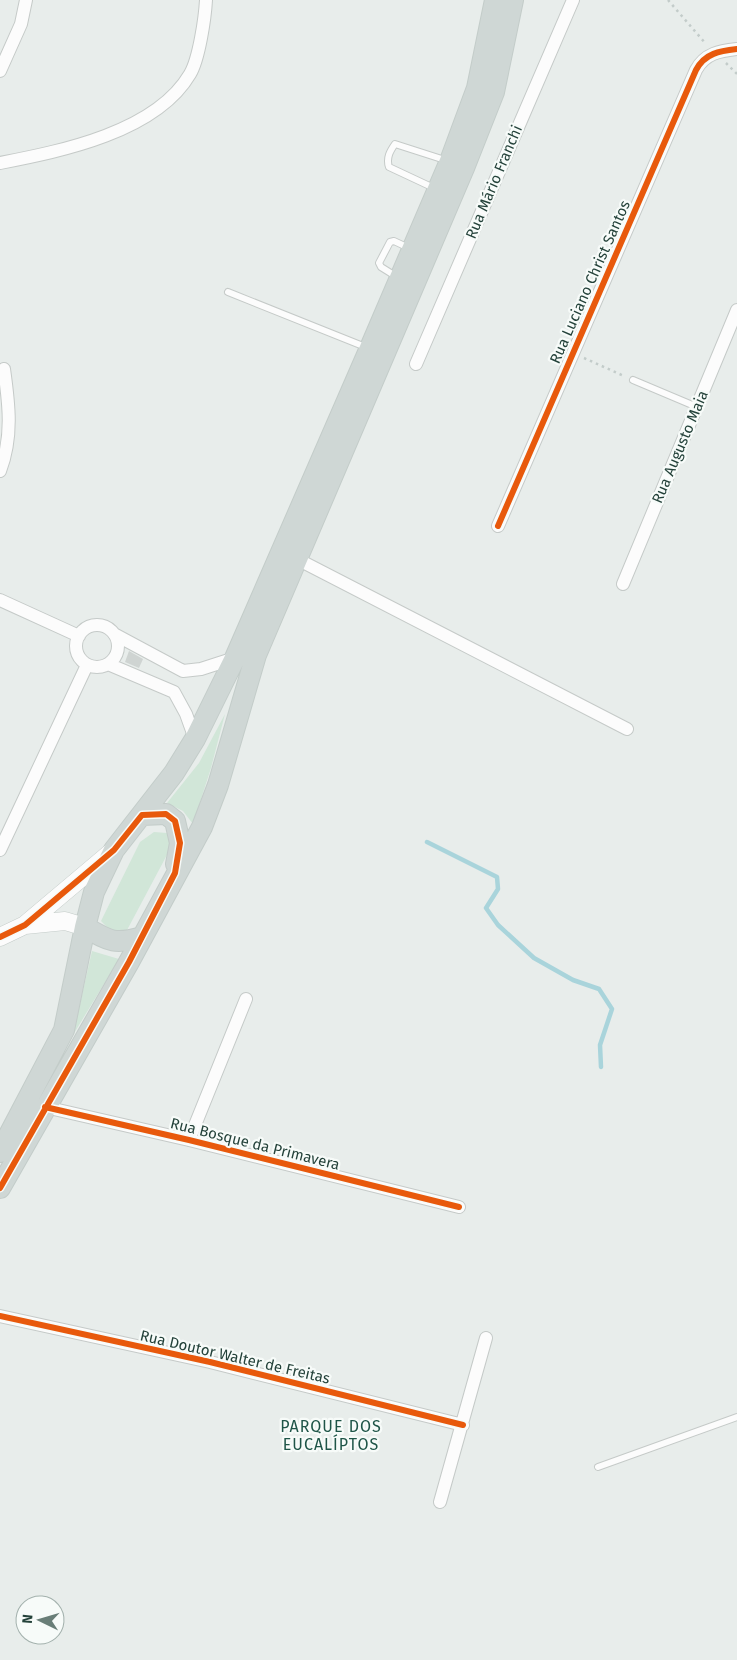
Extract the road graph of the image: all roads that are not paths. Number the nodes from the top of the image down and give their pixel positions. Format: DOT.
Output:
graph roads {
  1 [pos="26,0"];
  2 [pos="206,0"];
  3 [pos="495,0"];
  4 [pos="514,0"];
  5 [pos="573,0"];
  6 [pos="737,49"];
  7 [pos="0,71"];
  8 [pos="450,161"];
  9 [pos="0,163"];
  10 [pos="438,190"];
  11 [pos="228,292"];
  12 [pos="737,310"];
  13 [pos="370,348"];
  14 [pos="416,364"];
  15 [pos="4,369"];
  16 [pos="633,380"];
  17 [pos="696,407"];
  18 [pos="0,471"];
  19 [pos="498,526"];
  20 [pos="297,559"];
  21 [pos="622,584"];
  22 [pos="0,600"];
  23 [pos="114,634"];
  24 [pos="78,636"];
  25 [pos="235,658"];
  26 [pos="108,664"];
  27 [pos="87,665"];
  28 [pos="183,670"];
  29 [pos="174,692"];
  30 [pos="627,730"];
  31 [pos="195,739"];
  32 [pos="142,815"];
  33 [pos="0,850"];
  34 [pos="114,850"];
  35 [pos="175,873"];
  36 [pos="26,925"];
  37 [pos="84,927"];
  38 [pos="0,937"];
  39 [pos="142,937"];
  40 [pos="246,999"];
  41 [pos="45,1107"];
  42 [pos="189,1140"];
  43 [pos="0,1152"];
  44 [pos="0,1188"];
  45 [pos="459,1207"];
  46 [pos="0,1316"];
  47 [pos="486,1338"];
  48 [pos="737,1417"];
  49 [pos="463,1425"];
  50 [pos="598,1467"];
  51 [pos="440,1502"];
  1 -- 7 [label="street"];
  2 -- 9 [label="street"];
  3 -- 8 [label="main road"];
  4 -- 20 [label="main road"];
  5 -- 14 [label="street, Rua Mário Franchi"];
  6 -- 19 [label="street, Rua Luciano Christ Santos"];
  8 -- 10 [label="main road"];
  8 -- 10 [label="lane"];
  10 -- 13 [label="main road"];
  11 -- 13 [label="lane"];
  12 -- 17 [label="street, Rua Augusto Maia"];
  13 -- 25 [label="main road"];
  15 -- 18 [label="street"];
  16 -- 17 [label="lane"];
  17 -- 21 [label="street, Rua Augusto Maia"];
  20 -- 30 [label="street"];
  20 -- 35 [label="main road"];
  22 -- 24 [label="street"];
  23 -- 24 [label="street"];
  23 -- 26 [label="street"];
  23 -- 28 [label="street"];
  24 -- 27 [label="street"];
  25 -- 28 [label="street"];
  25 -- 31 [label="main road"];
  26 -- 27 [label="street"];
  26 -- 29 [label="street"];
  27 -- 33 [label="street"];
  28 -- 29 [label="street"];
  29 -- 31 [label="street"];
  31 -- 32 [label="main road"];
  32 -- 34 [label="main road"];
  32 -- 35 [label="main road"];
  34 -- 36 [label="street"];
  34 -- 37 [label="main road"];
  35 -- 39 [label="main road"];
  36 -- 37 [label="street"];
  36 -- 38 [label="street"];
  37 -- 39 [label="main road"];
  37 -- 43 [label="main road"];
  39 -- 41 [label="main road"];
  40 -- 42 [label="street"];
  41 -- 42 [label="street, Rua Bosque da Primavera"];
  41 -- 44 [label="main road"];
  42 -- 45 [label="street, Rua Bosque da Primavera"];
  46 -- 49 [label="street, Rua Doutor Walter de Freitas"];
  47 -- 49 [label="street"];
  48 -- 50 [label="lane"];
  49 -- 51 [label="street"];
}
